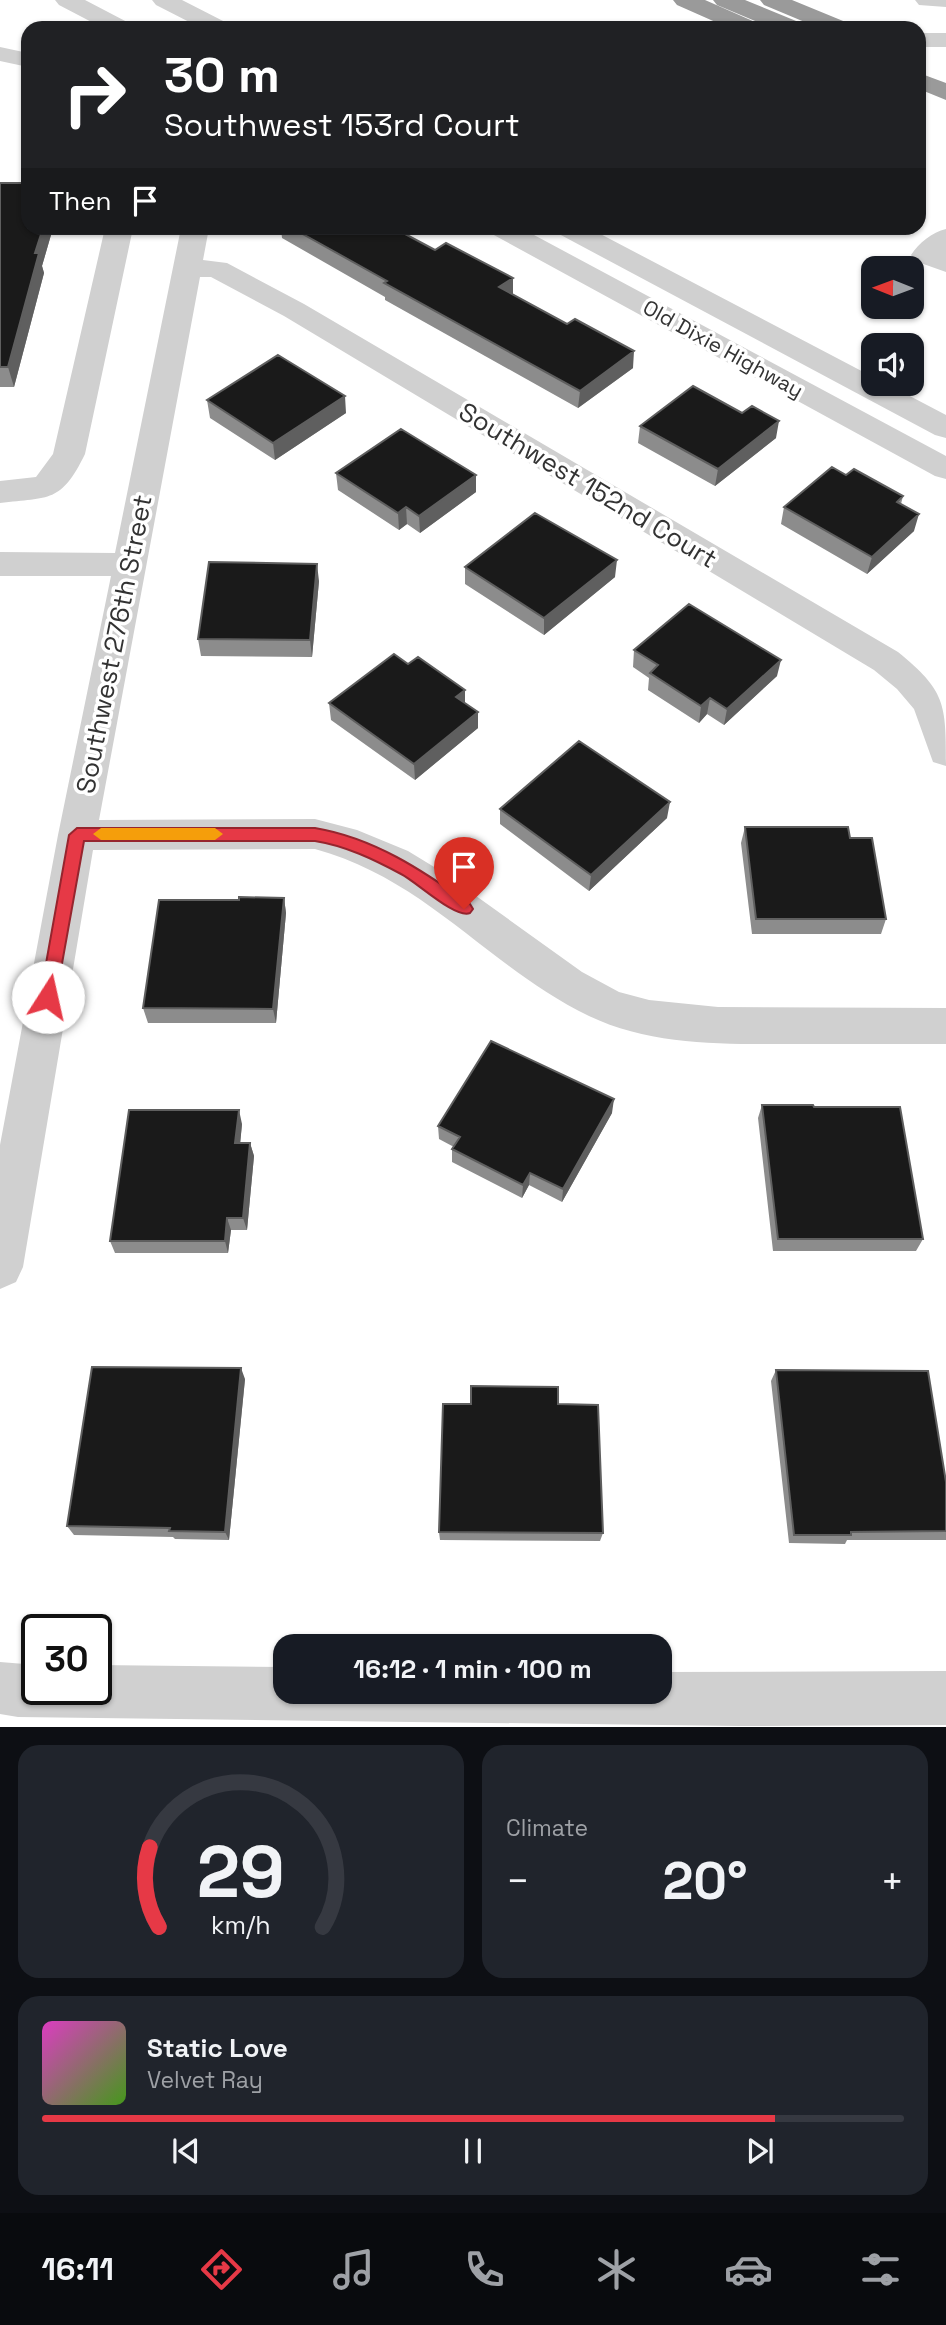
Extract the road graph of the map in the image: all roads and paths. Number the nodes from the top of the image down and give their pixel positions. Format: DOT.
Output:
graph roads {
  1 [pos="67,0"];
  2 [pos="164,0"];
  3 [pos="685,0"];
  4 [pos="725,0"];
  5 [pos="772,0"];
  6 [pos="927,0"];
  7 [pos="946,0"];
  8 [pos="108,21"];
  9 [pos="205,21"];
  10 [pos="734,21"];
  11 [pos="776,21"];
  12 [pos="823,21"];
  13 [pos="926,40"];
  14 [pos="946,40"];
  15 [pos="0,54"];
  16 [pos="21,58"];
  17 [pos="926,63"];
  18 [pos="946,71"];
  19 [pos="926,83"];
  20 [pos="946,92"];
  21 [pos="926,103"];
  22 [pos="946,111"];
  23 [pos="116,235"];
  24 [pos="194,235"];
  25 [pos="515,235"];
  26 [pos="582,235"];
  27 [pos="946,237"];
  28 [pos="946,264"];
  29 [pos="187,268"];
  30 [pos="946,428"];
  31 [pos="946,469"];
  32 [pos="0,492"];
  33 [pos="0,564"];
  34 [pos="130,565"];
  35 [pos="946,752"];
  36 [pos="77,835"];
  37 [pos="946,1026"];
  38 [pos="0,1267"];
  39 [pos="0,1688"];
  40 [pos="946,1698"];
  41 [pos="741,1713"];
  1 -- 8 [label="street"];
  2 -- 9 [label="street"];
  3 -- 10 [label="highway"];
  4 -- 11 [label="highway"];
  5 -- 12 [label="highway"];
  6 -- 7 [label="street"];
  13 -- 14 [label="street"];
  15 -- 16 [label="street"];
  17 -- 18 [label="highway"];
  19 -- 20 [label="highway"];
  21 -- 22 [label="highway"];
  23 -- 32 [label="street"];
  24 -- 29 [label="street, Southwest 276th Street"];
  25 -- 31 [label="street, Old Dixie Highway"];
  26 -- 30 [label="street"];
  27 -- 28 [label="street"];
  29 -- 34 [label="street, Southwest 276th Street"];
  29 -- 35 [label="street, Southwest 152nd Court"];
  33 -- 34 [label="street"];
  34 -- 36 [label="street, Southwest 276th Street"];
  36 -- 37 [label="street"];
  36 -- 38 [label="street, Southwest 276th Street"];
  39 -- 41 [label="street"];
  40 -- 41 [label="street"];
}
